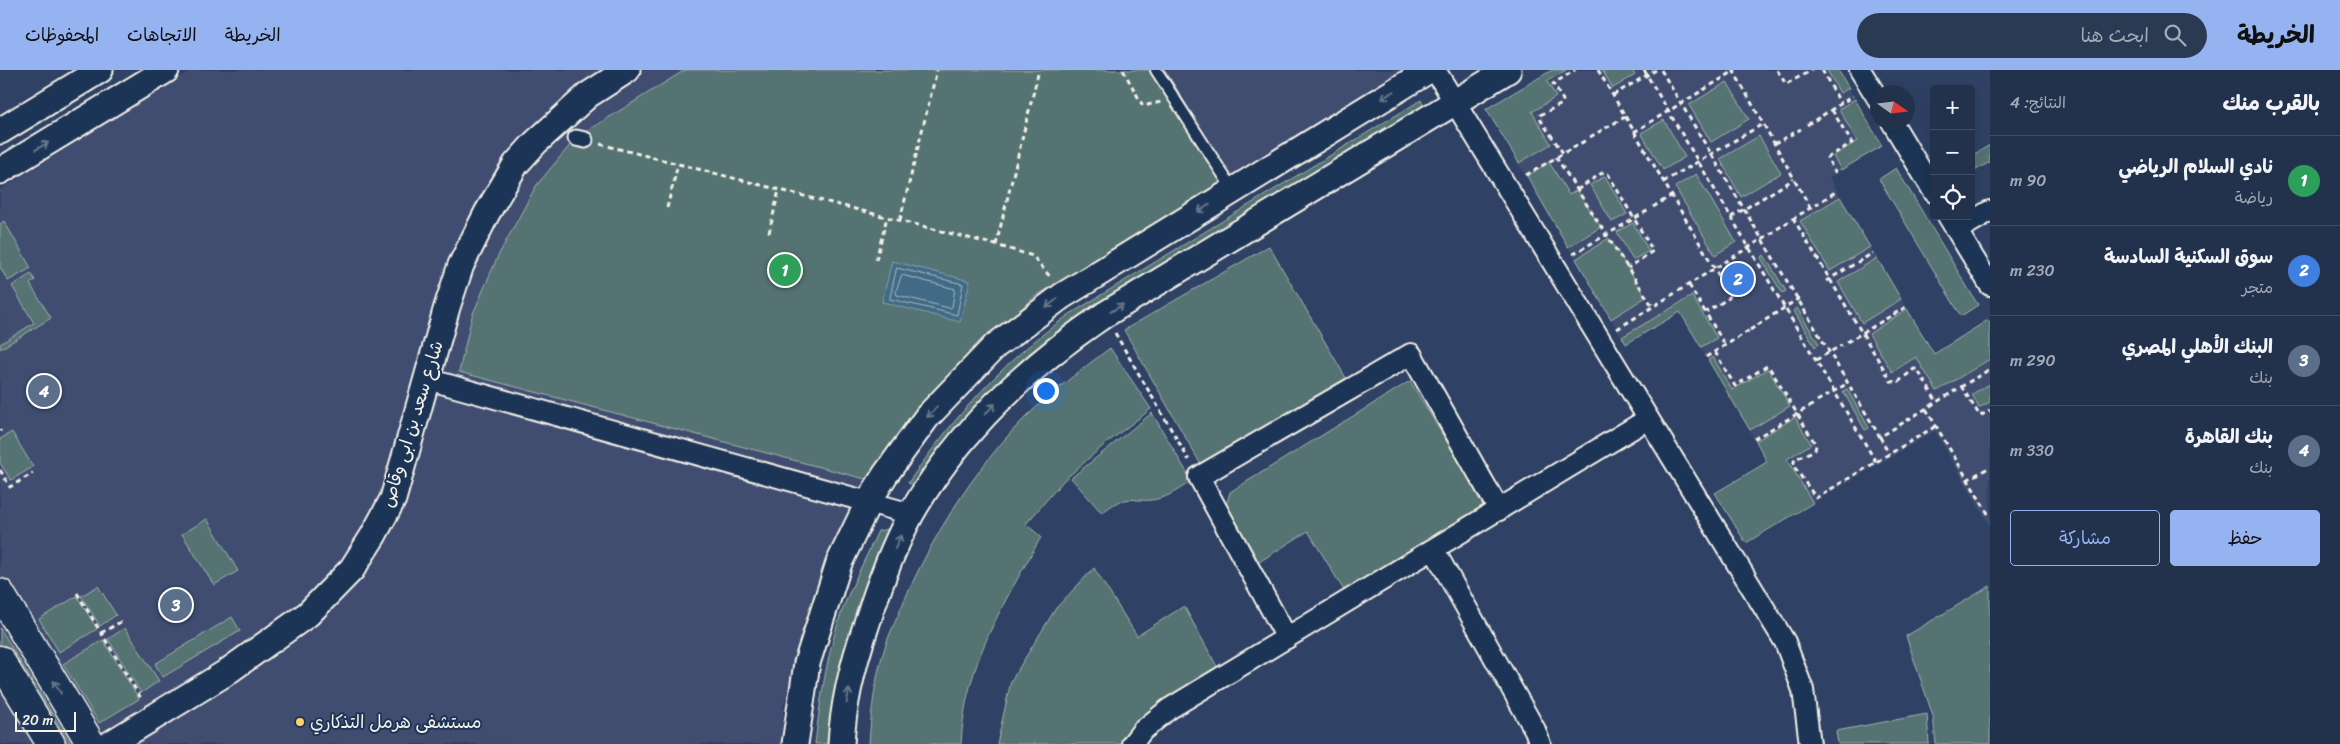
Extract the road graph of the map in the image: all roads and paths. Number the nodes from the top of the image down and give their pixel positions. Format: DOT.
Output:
graph roads {
  1 [pos="100,70"];
  2 [pos="166,70"];
  3 [pos="627,70"];
  4 [pos="937,70"];
  5 [pos="1039,70"];
  6 [pos="1123,70"];
  7 [pos="1156,70"];
  8 [pos="1429,70"];
  9 [pos="1435,70"];
  10 [pos="1508,70"];
  11 [pos="1575,70"];
  12 [pos="1598,70"];
  13 [pos="1644,70"];
  14 [pos="1656,70"];
  15 [pos="1661,70"];
  16 [pos="1734,70"];
  17 [pos="1776,70"];
  18 [pos="1812,70"];
  19 [pos="1822,70"];
  20 [pos="1860,70"];
  21 [pos="1647,75"];
  22 [pos="1870,86"];
  23 [pos="1613,95"];
  24 [pos="1853,96"];
  25 [pos="1166,101"];
  26 [pos="1455,103"];
  27 [pos="1681,103"];
  28 [pos="1841,104"];
  29 [pos="1832,110"];
  30 [pos="1668,111"];
  31 [pos="1625,117"];
  32 [pos="1763,124"];
  33 [pos="1807,125"];
  34 [pos="1801,129"];
  35 [pos="1897,130"];
  36 [pos="0,131"];
  37 [pos="1633,132"];
  38 [pos="580,139"];
  39 [pos="1774,144"];
  40 [pos="1563,153"];
  41 [pos="1711,153"];
  42 [pos="1556,157"];
  43 [pos="1698,161"];
  44 [pos="678,164"];
  45 [pos="0,171"];
  46 [pos="1836,173"];
  47 [pos="1526,175"];
  48 [pos="1794,179"];
  49 [pos="1663,182"];
  50 [pos="1930,185"];
  51 [pos="779,190"];
  52 [pos="1233,190"];
  53 [pos="1577,190"];
  54 [pos="1837,191"];
  55 [pos="1671,196"];
  56 [pos="1653,207"];
  57 [pos="1810,207"];
  58 [pos="667,208"];
  59 [pos="1744,209"];
  60 [pos="1649,210"];
  61 [pos="1990,210"];
  62 [pos="1731,216"];
  63 [pos="887,217"];
  64 [pos="1634,218"];
  65 [pos="1793,218"];
  66 [pos="900,220"];
  67 [pos="1953,223"];
  68 [pos="768,233"];
  69 [pos="1606,234"];
  70 [pos="1762,239"];
  71 [pos="996,245"];
  72 [pos="1749,247"];
  73 [pos="1873,252"];
  74 [pos="1573,254"];
  75 [pos="876,260"];
  76 [pos="1628,268"];
  77 [pos="1715,270"];
  78 [pos="1828,279"];
  79 [pos="1055,283"];
  80 [pos="1990,285"];
  81 [pos="1689,286"];
  82 [pos="1799,298"];
  83 [pos="1653,307"];
  84 [pos="1785,307"];
  85 [pos="1906,307"];
  86 [pos="1706,312"];
  87 [pos="1104,315"];
  88 [pos="1616,329"];
  89 [pos="1862,331"];
  90 [pos="1847,342"];
  91 [pos="1842,344"];
  92 [pos="1725,345"];
  93 [pos="1715,352"];
  94 [pos="1829,352"];
  95 [pos="1706,357"];
  96 [pos="1816,360"];
  97 [pos="1990,369"];
  98 [pos="426,379"];
  99 [pos="1848,383"];
  100 [pos="1961,386"];
  101 [pos="1834,391"];
  102 [pos="1937,402"];
  103 [pos="1926,409"];
  104 [pos="1990,410"];
  105 [pos="1796,414"];
  106 [pos="1648,419"];
  107 [pos="1936,426"];
  108 [pos="1880,437"];
  109 [pos="1754,439"];
  110 [pos="1890,454"];
  111 [pos="1876,462"];
  112 [pos="1990,467"];
  113 [pos="0,470"];
  114 [pos="33,473"];
  115 [pos="1199,477"];
  116 [pos="1967,480"];
  117 [pos="869,501"];
  118 [pos="1499,510"];
  119 [pos="911,514"];
  120 [pos="1990,517"];
  121 [pos="1434,550"];
  122 [pos="0,592"];
  123 [pos="77,593"];
  124 [pos="124,620"];
  125 [pos="102,633"];
  126 [pos="1287,638"];
  127 [pos="0,660"];
  128 [pos="153,717"];
  129 [pos="51,744"];
  130 [pos="91,744"];
  131 [pos="110,744"];
  132 [pos="795,744"];
  133 [pos="841,744"];
  134 [pos="1132,744"];
  135 [pos="1540,744"];
  136 [pos="1810,744"];
  1 -- 36 [label="street"];
  45 -- 2 [label="street, one-way"];
  3 -- 98 [label="street, شارع سعد بن ابى وقاص"];
  4 -- 66 [label="path"];
  5 -- 71 [label="path"];
  6 -- 25 [label="path"];
  7 -- 52 [label="lane"];
  8 -- 52 [label="street, one-way"];
  9 -- 26 [label="street"];
  10 -- 26 [label="street"];
  11 -- 40 [label="path"];
  12 -- 23 [label="path"];
  13 -- 21 [label="path"];
  14 -- 21 [label="path"];
  15 -- 27 [label="path"];
  16 -- 27 [label="path"];
  16 -- 32 [label="path"];
  17 -- 18 [label="path"];
  19 -- 28 [label="path"];
  20 -- 22 [label="street"];
  21 -- 23 [label="path"];
  21 -- 30 [label="path"];
  23 -- 31 [label="path"];
  24 -- 28 [label="path"];
  87 -- 26 [label="street, one-way"];
  26 -- 106 [label="street"];
  27 -- 30 [label="path"];
  27 -- 41 [label="path"];
  28 -- 29 [label="path"];
  29 -- 33 [label="path"];
  29 -- 46 [label="path"];
  30 -- 37 [label="path"];
  30 -- 43 [label="path"];
  31 -- 37 [label="path"];
  31 -- 40 [label="path"];
  32 -- 39 [label="path"];
  32 -- 41 [label="path"];
  34 -- 39 [label="path"];
  35 -- 50 [label="street"];
  37 -- 49 [label="path"];
  38 -- 44 [label="path"];
  39 -- 48 [label="path"];
  40 -- 42 [label="path"];
  41 -- 43 [label="path"];
  41 -- 59 [label="path"];
  42 -- 47 [label="path"];
  42 -- 53 [label="path"];
  43 -- 49 [label="path"];
  43 -- 62 [label="path"];
  44 -- 51 [label="path"];
  44 -- 58 [label="path"];
  48 -- 57 [label="path"];
  48 -- 59 [label="path"];
  49 -- 55 [label="path"];
  51 -- 63 [label="path"];
  51 -- 68 [label="path"];
  52 -- 117 [label="street, one-way"];
  53 -- 64 [label="path"];
  53 -- 69 [label="path"];
  54 -- 57 [label="path"];
  55 -- 56 [label="path"];
  55 -- 77 [label="path"];
  57 -- 65 [label="path"];
  59 -- 62 [label="path"];
  59 -- 70 [label="path"];
  60 -- 64 [label="path"];
  61 -- 67 [label="street"];
  62 -- 72 [label="path"];
  63 -- 66 [label="path"];
  63 -- 75 [label="path"];
  64 -- 69 [label="path"];
  64 -- 76 [label="path"];
  65 -- 70 [label="path"];
  65 -- 78 [label="path"];
  66 -- 71 [label="path"];
  67 -- 80 [label="street"];
  69 -- 74 [label="path"];
  69 -- 76 [label="path"];
  70 -- 72 [label="path"];
  70 -- 82 [label="path"];
  71 -- 79 [label="path"];
  72 -- 77 [label="path"];
  72 -- 84 [label="path"];
  73 -- 78 [label="path"];
  76 -- 83 [label="path"];
  77 -- 81 [label="path"];
  77 -- 86 [label="path"];
  78 -- 89 [label="path"];
  81 -- 83 [label="path"];
  81 -- 86 [label="path"];
  82 -- 84 [label="path"];
  82 -- 94 [label="path"];
  83 -- 88 [label="path"];
  84 -- 92 [label="path"];
  84 -- 96 [label="path"];
  85 -- 89 [label="path"];
  86 -- 92 [label="path"];
  87 -- 115 [label="path"];
  119 -- 87 [label="street, one-way"];
  89 -- 90 [label="path"];
  89 -- 102 [label="path"];
  91 -- 94 [label="path"];
  92 -- 93 [label="path"];
  93 -- 95 [label="path"];
  93 -- 105 [label="path"];
  94 -- 96 [label="path"];
  94 -- 99 [label="path"];
  96 -- 101 [label="path"];
  97 -- 100 [label="path"];
  98 -- 117 [label="street"];
  98 -- 128 [label="street, شارع سعد بن ابى وقاص"];
  99 -- 101 [label="path"];
  99 -- 108 [label="path"];
  100 -- 102 [label="path"];
  100 -- 104 [label="path"];
  101 -- 105 [label="path"];
  101 -- 111 [label="path"];
  102 -- 103 [label="path"];
  103 -- 107 [label="path"];
  103 -- 108 [label="path"];
  105 -- 109 [label="path"];
  105 -- 111 [label="path"];
  106 -- 118 [label="street"];
  106 -- 136 [label="street"];
  107 -- 110 [label="path"];
  107 -- 116 [label="path"];
  108 -- 110 [label="path"];
  110 -- 111 [label="path"];
  112 -- 116 [label="path"];
  113 -- 114 [label="path"];
  115 -- 118 [label="street"];
  115 -- 126 [label="street"];
  116 -- 120 [label="path"];
  117 -- 119 [label="street"];
  117 -- 132 [label="street"];
  118 -- 121 [label="street"];
  133 -- 119 [label="street, one-way"];
  121 -- 126 [label="street"];
  121 -- 135 [label="street"];
  130 -- 122 [label="main road, one-way"];
  123 -- 125 [label="path"];
  124 -- 125 [label="path"];
  125 -- 128 [label="path"];
  126 -- 134 [label="street"];
  127 -- 129 [label="main road"];
  128 -- 131 [label="street, شارع سعد بن ابى وقاص"];
}
